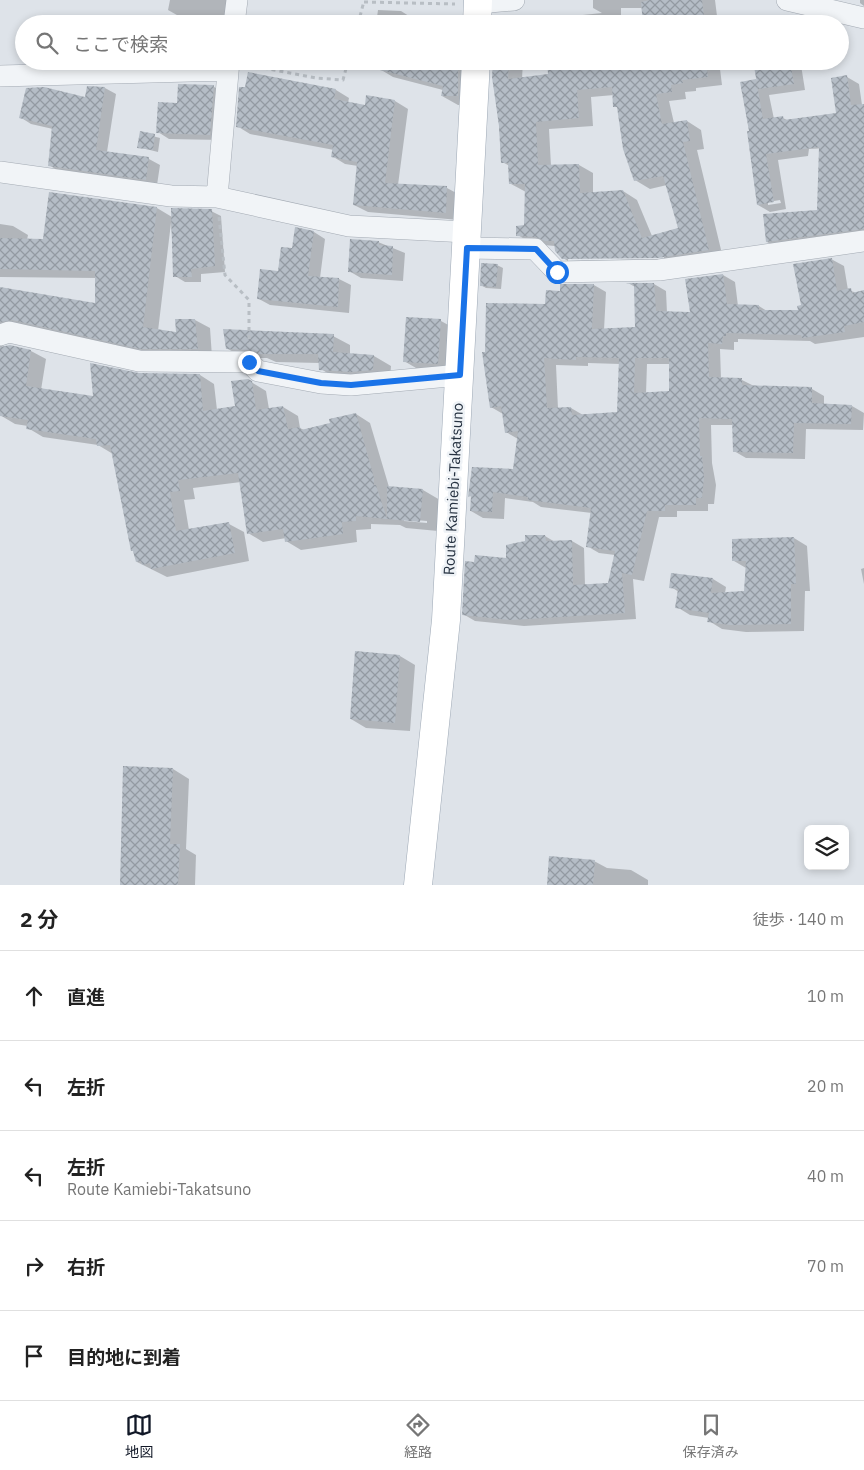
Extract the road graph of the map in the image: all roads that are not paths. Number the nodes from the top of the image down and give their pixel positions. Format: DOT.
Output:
graph roads {
  1 [pos="237,0"];
  2 [pos="514,0"];
  3 [pos="788,0"];
  4 [pos="478,9"];
  5 [pos="235,15"];
  6 [pos="864,18"];
  7 [pos="127,70"];
  8 [pos="231,70"];
  9 [pos="476,70"];
  10 [pos="0,76"];
  11 [pos="0,172"];
  12 [pos="217,197"];
  13 [pos="467,240"];
  14 [pos="864,241"];
  15 [pos="0,335"];
  16 [pos="460,375"];
  17 [pos="418,885"];
  1 -- 5 [label="street"];
  2 -- 4 [label="street"];
  3 -- 6 [label="street"];
  7 -- 10 [label="street"];
  8 -- 12 [label="street"];
  9 -- 13 [label="main road, Route Kamiebi-Takatsuno"];
  11 -- 12 [label="street"];
  12 -- 13 [label="street"];
  13 -- 14 [label="street"];
  13 -- 16 [label="main road, Route Kamiebi-Takatsuno"];
  15 -- 16 [label="street"];
  16 -- 17 [label="main road, Route Kamiebi-Takatsuno"];
}
